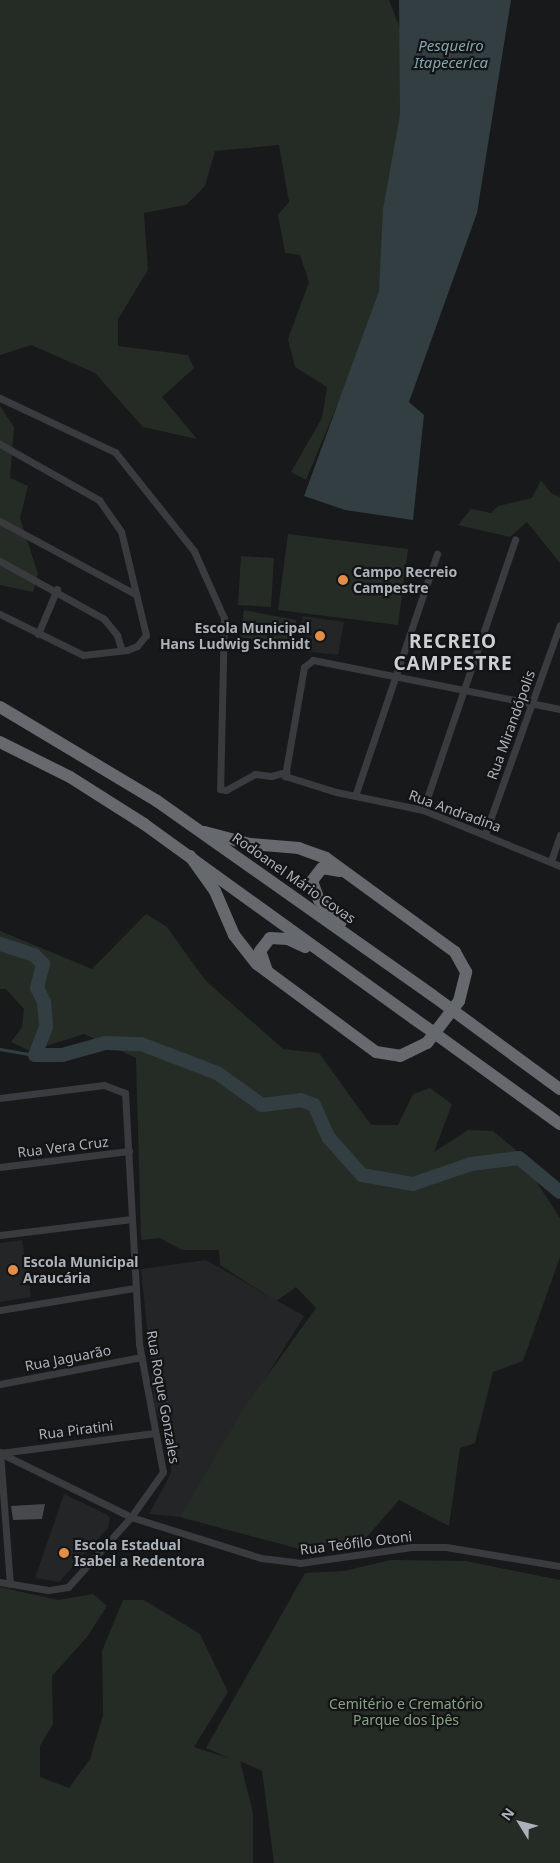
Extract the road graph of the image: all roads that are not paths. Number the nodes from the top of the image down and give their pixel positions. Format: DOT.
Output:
graph roads {
  1 [pos="0,398"];
  2 [pos="0,444"];
  3 [pos="0,521"];
  4 [pos="515,539"];
  5 [pos="437,554"];
  6 [pos="0,560"];
  7 [pos="57,590"];
  8 [pos="135,594"];
  9 [pos="0,614"];
  10 [pos="560,625"];
  11 [pos="38,634"];
  12 [pos="121,648"];
  13 [pos="396,676"];
  14 [pos="464,689"];
  15 [pos="533,702"];
  16 [pos="0,706"];
  17 [pos="560,709"];
  18 [pos="0,742"];
  19 [pos="286,772"];
  20 [pos="355,796"];
  21 [pos="423,810"];
  22 [pos="204,832"];
  23 [pos="485,834"];
  24 [pos="560,835"];
  25 [pos="190,856"];
  26 [pos="551,861"];
  27 [pos="560,866"];
  28 [pos="349,874"];
  29 [pos="362,944"];
  30 [pos="337,963"];
  31 [pos="268,973"];
  32 [pos="560,1088"];
  33 [pos="0,1098"];
  34 [pos="560,1124"];
  35 [pos="129,1151"];
  36 [pos="0,1167"];
  37 [pos="132,1219"];
  38 [pos="0,1235"];
  39 [pos="135,1288"];
  40 [pos="0,1310"];
  41 [pos="141,1357"];
  42 [pos="0,1384"];
  43 [pos="155,1433"];
  44 [pos="0,1453"];
  45 [pos="131,1517"];
  46 [pos="560,1566"];
  47 [pos="0,1582"];
  48 [pos="10,1584"];
  1 -- 19 [label="street"];
  2 -- 8 [label="street"];
  3 -- 8 [label="street"];
  4 -- 14 [label="street"];
  5 -- 13 [label="street"];
  6 -- 7 [label="street"];
  7 -- 11 [label="street"];
  7 -- 12 [label="street"];
  8 -- 12 [label="street"];
  9 -- 11 [label="street"];
  10 -- 15 [label="street, Rua Mirandópolis"];
  11 -- 12 [label="street"];
  13 -- 14 [label="street"];
  13 -- 19 [label="street"];
  13 -- 20 [label="street"];
  14 -- 15 [label="street"];
  14 -- 21 [label="street"];
  15 -- 17 [label="street"];
  15 -- 23 [label="street, Rua Mirandópolis"];
  16 -- 22 [label="highway, Rodoanel Mário Covas"];
  18 -- 25 [label="highway"];
  19 -- 20 [label="street, Rua Andradina"];
  20 -- 21 [label="street, Rua Andradina"];
  21 -- 23 [label="street, Rua Andradina"];
  22 -- 28 [label="highway"];
  22 -- 29 [label="highway, Rodoanel Mário Covas"];
  23 -- 26 [label="street, Rua Andradina"];
  24 -- 26 [label="street"];
  25 -- 30 [label="highway"];
  25 -- 31 [label="highway"];
  26 -- 27 [label="street, Rua Andradina"];
  28 -- 29 [label="highway"];
  28 -- 31 [label="highway"];
  29 -- 32 [label="highway, Rodoanel Mário Covas, bridge"];
  30 -- 31 [label="highway"];
  30 -- 34 [label="highway, bridge"];
  33 -- 35 [label="street, Rua Roque Gonzales"];
  35 -- 36 [label="street, Rua Vera Cruz"];
  35 -- 37 [label="street, Rua Roque Gonzales"];
  37 -- 38 [label="street"];
  37 -- 39 [label="street, Rua Roque Gonzales"];
  39 -- 40 [label="street"];
  39 -- 41 [label="street, Rua Roque Gonzales"];
  41 -- 42 [label="street, Rua Jaguarão"];
  41 -- 43 [label="street, Rua Roque Gonzales"];
  43 -- 44 [label="street, Rua Piratini"];
  43 -- 45 [label="street, Rua Roque Gonzales"];
  44 -- 45 [label="street, Rua Teófilo Otoni"];
  44 -- 48 [label="street"];
  45 -- 46 [label="street, Rua Teófilo Otoni"];
  45 -- 48 [label="street, Rua Roque Gonzales"];
  47 -- 48 [label="street"];
}
